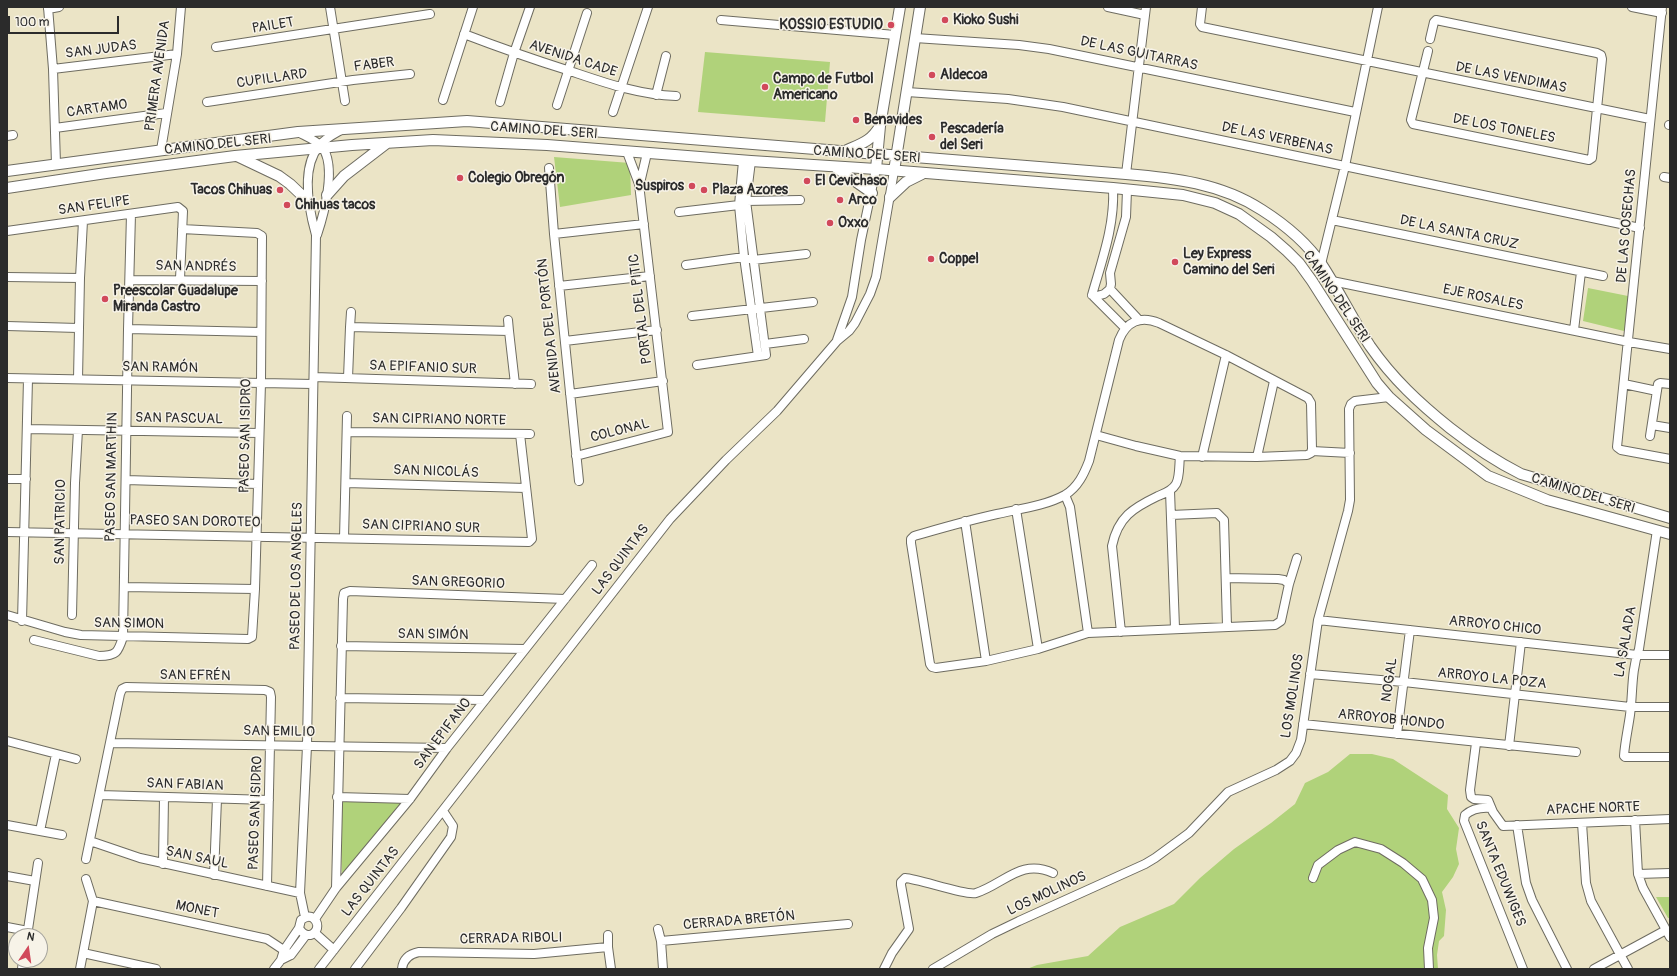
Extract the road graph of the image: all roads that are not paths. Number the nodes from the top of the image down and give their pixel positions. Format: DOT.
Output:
graph roads {
  1 [pos="59,7"];
  2 [pos="181,7"];
  3 [pos="330,7"];
  4 [pos="473,7"];
  5 [pos="530,7"];
  6 [pos="648,7"];
  7 [pos="900,7"];
  8 [pos="920,7"];
  9 [pos="1108,7"];
  10 [pos="1202,7"];
  11 [pos="1378,7"];
  12 [pos="1632,7"];
  13 [pos="48,8"];
  14 [pos="1662,10"];
  15 [pos="1146,11"];
  16 [pos="587,12"];
  17 [pos="430,14"];
  18 [pos="721,20"];
  19 [pos="333,29"];
  20 [pos="464,34"];
  21 [pos="895,35"];
  22 [pos="915,38"];
  23 [pos="1430,39"];
  24 [pos="216,47"];
  25 [pos="1428,51"];
  26 [pos="514,53"];
  27 [pos="177,54"];
  28 [pos="666,56"];
  29 [pos="1366,61"];
  30 [pos="1139,67"];
  31 [pos="53,69"];
  32 [pos="567,70"];
  33 [pos="1422,73"];
  34 [pos="410,74"];
  35 [pos="342,82"];
  36 [pos="620,88"];
  37 [pos="907,92"];
  38 [pos="656,95"];
  39 [pos="676,96"];
  40 [pos="443,100"];
  41 [pos="345,101"];
  42 [pos="207,102"];
  43 [pos="500,102"];
  44 [pos="557,105"];
  45 [pos="1597,108"];
  46 [pos="614,112"];
  47 [pos="1355,112"];
  48 [pos="166,113"];
  49 [pos="1650,119"];
  50 [pos="1132,121"];
  51 [pos="880,126"];
  52 [pos="55,128"];
  53 [pos="344,128"];
  54 [pos="298,132"];
  55 [pos="388,143"];
  56 [pos="320,147"];
  57 [pos="161,150"];
  58 [pos="846,151"];
  59 [pos="627,152"];
  60 [pos="647,153"];
  61 [pos="878,154"];
  62 [pos="896,155"];
  63 [pos="235,156"];
  64 [pos="747,161"];
  65 [pos="56,164"];
  66 [pos="1345,166"];
  67 [pos="835,167"];
  68 [pos="549,168"];
  69 [pos="876,169"];
  70 [pos="7,171"];
  71 [pos="894,171"];
  72 [pos="923,174"];
  73 [pos="1126,174"];
  74 [pos="640,184"];
  75 [pos="7,188"];
  76 [pos="1113,188"];
  77 [pos="1127,190"];
  78 [pos="872,193"];
  79 [pos="328,195"];
  80 [pos="890,197"];
  81 [pos="800,200"];
  82 [pos="743,203"];
  83 [pos="309,207"];
  84 [pos="679,212"];
  85 [pos="324,213"];
  86 [pos="131,214"];
  87 [pos="1332,220"];
  88 [pos="83,221"];
  89 [pos="644,224"];
  90 [pos="1640,228"];
  91 [pos="182,229"];
  92 [pos="7,231"];
  93 [pos="554,234"];
  94 [pos="1109,234"];
  95 [pos="316,235"];
  96 [pos="1121,237"];
  97 [pos="806,254"];
  98 [pos="744,257"];
  99 [pos="753,260"];
  100 [pos="1321,264"];
  101 [pos="686,265"];
  102 [pos="1099,270"];
  103 [pos="1581,272"];
  104 [pos="1110,274"];
  105 [pos="650,276"];
  106 [pos="1603,276"];
  107 [pos="7,277"];
  108 [pos="80,278"];
  109 [pos="180,279"];
  110 [pos="130,280"];
  111 [pos="262,281"];
  112 [pos="1332,281"];
  113 [pos="559,286"];
  114 [pos="1110,289"];
  115 [pos="1092,295"];
  116 [pos="813,302"];
  117 [pos="756,308"];
  118 [pos="351,312"];
  119 [pos="692,316"];
  120 [pos="508,320"];
  121 [pos="1138,320"];
  122 [pos="7,326"];
  123 [pos="350,327"];
  124 [pos="78,328"];
  125 [pos="1125,328"];
  126 [pos="128,329"];
  127 [pos="509,330"];
  128 [pos="656,330"];
  129 [pos="1574,330"];
  130 [pos="261,332"];
  131 [pos="804,339"];
  132 [pos="565,341"];
  133 [pos="837,341"];
  134 [pos="1629,342"];
  135 [pos="765,344"];
  136 [pos="1670,349"];
  137 [pos="1226,355"];
  138 [pos="758,356"];
  139 [pos="697,364"];
  140 [pos="7,378"];
  141 [pos="28,378"];
  142 [pos="348,378"];
  143 [pos="78,379"];
  144 [pos="313,380"];
  145 [pos="127,381"];
  146 [pos="663,381"];
  147 [pos="1274,381"];
  148 [pos="261,383"];
  149 [pos="515,384"];
  150 [pos="531,384"];
  151 [pos="1624,384"];
  152 [pos="1670,384"];
  153 [pos="1657,391"];
  154 [pos="570,394"];
  155 [pos="1389,397"];
  156 [pos="347,416"];
  157 [pos="1652,425"];
  158 [pos="1670,428"];
  159 [pos="27,429"];
  160 [pos="78,430"];
  161 [pos="126,430"];
  162 [pos="669,430"];
  163 [pos="347,432"];
  164 [pos="259,433"];
  165 [pos="520,434"];
  166 [pos="530,434"];
  167 [pos="1096,435"];
  168 [pos="1650,436"];
  169 [pos="1312,451"];
  170 [pos="1350,453"];
  171 [pos="576,456"];
  172 [pos="1180,456"];
  173 [pos="1202,457"];
  174 [pos="1257,457"];
  175 [pos="1670,459"];
  176 [pos="7,479"];
  177 [pos="26,479"];
  178 [pos="126,480"];
  179 [pos="579,481"];
  180 [pos="346,483"];
  181 [pos="258,484"];
  182 [pos="526,488"];
  183 [pos="1170,491"];
  184 [pos="1065,495"];
  185 [pos="1016,509"];
  186 [pos="1171,515"];
  187 [pos="1670,518"];
  188 [pos="965,521"];
  189 [pos="1657,530"];
  190 [pos="7,532"];
  191 [pos="24,532"];
  192 [pos="74,533"];
  193 [pos="124,534"];
  194 [pos="1670,534"];
  195 [pos="257,536"];
  196 [pos="310,537"];
  197 [pos="344,538"];
  198 [pos="1297,558"];
  199 [pos="592,565"];
  200 [pos="1226,578"];
  201 [pos="1288,584"];
  202 [pos="124,587"];
  203 [pos="256,589"];
  204 [pos="564,599"];
  205 [pos="7,615"];
  206 [pos="72,615"];
  207 [pos="1318,620"];
  208 [pos="22,621"];
  209 [pos="1227,626"];
  210 [pos="1175,628"];
  211 [pos="1410,630"];
  212 [pos="1121,632"];
  213 [pos="1088,633"];
  214 [pos="123,637"];
  215 [pos="252,637"];
  216 [pos="34,640"];
  217 [pos="1521,642"];
  218 [pos="341,646"];
  219 [pos="525,649"];
  220 [pos="1038,649"];
  221 [pos="1637,655"];
  222 [pos="1670,655"];
  223 [pos="986,661"];
  224 [pos="1310,674"];
  225 [pos="1404,682"];
  226 [pos="270,692"];
  227 [pos="1515,694"];
  228 [pos="340,698"];
  229 [pos="485,700"];
  230 [pos="1630,707"];
  231 [pos="1670,707"];
  232 [pos="1303,724"];
  233 [pos="1397,734"];
  234 [pos="7,741"];
  235 [pos="110,742"];
  236 [pos="1476,743"];
  237 [pos="271,745"];
  238 [pos="307,746"];
  239 [pos="1509,746"];
  240 [pos="339,747"];
  241 [pos="448,748"];
  242 [pos="1576,752"];
  243 [pos="56,754"];
  244 [pos="1670,757"];
  245 [pos="76,759"];
  246 [pos="100,795"];
  247 [pos="337,796"];
  248 [pos="164,797"];
  249 [pos="217,799"];
  250 [pos="410,799"];
  251 [pos="269,800"];
  252 [pos="1491,808"];
  253 [pos="443,811"];
  254 [pos="1670,819"];
  255 [pos="1635,820"];
  256 [pos="1582,822"];
  257 [pos="7,825"];
  258 [pos="1517,825"];
  259 [pos="40,831"];
  260 [pos="62,835"];
  261 [pos="90,841"];
  262 [pos="86,859"];
  263 [pos="38,863"];
  264 [pos="163,864"];
  265 [pos="1053,873"];
  266 [pos="1670,873"];
  267 [pos="1638,874"];
  268 [pos="214,875"];
  269 [pos="7,876"];
  270 [pos="86,878"];
  271 [pos="1314,878"];
  272 [pos="35,881"];
  273 [pos="267,886"];
  274 [pos="336,888"];
  275 [pos="300,893"];
  276 [pos="93,901"];
  277 [pos="305,917"];
  278 [pos="315,919"];
  279 [pos="848,924"];
  280 [pos="29,928"];
  281 [pos="299,928"];
  282 [pos="658,929"];
  283 [pos="315,933"];
  284 [pos="1668,934"];
  285 [pos="306,935"];
  286 [pos="608,935"];
  287 [pos="661,941"];
  288 [pos="608,947"];
  289 [pos="334,950"];
  290 [pos="287,952"];
  291 [pos="83,953"];
  292 [pos="1620,955"];
  293 [pos="80,969"];
  294 [pos="156,969"];
  295 [pos="274,969"];
  296 [pos="319,969"];
  297 [pos="354,969"];
  298 [pos="402,969"];
  299 [pos="610,969"];
  300 [pos="663,969"];
  301 [pos="884,969"];
  302 [pos="933,969"];
  303 [pos="1428,969"];
  304 [pos="1523,969"];
  305 [pos="1567,969"];
  306 [pos="1594,969"];
  307 [pos="1628,969"];
  1 -- 13 [label="street"];
  2 -- 27 [label="street, PRIMERA AVENIDA"];
  3 -- 19 [label="street"];
  4 -- 20 [label="street"];
  5 -- 26 [label="street"];
  6 -- 36 [label="street"];
  7 -- 21 [label="main road"];
  8 -- 22 [label="main road"];
  9 -- 15 [label="street"];
  10 -- 29 [label="street"];
  11 -- 29 [label="street"];
  12 -- 14 [label="street"];
  13 -- 31 [label="street"];
  14 -- 49 [label="street, DE LAS COSECHAS"];
  15 -- 30 [label="street"];
  16 -- 32 [label="street"];
  17 -- 19 [label="street, PAILET"];
  18 -- 21 [label="street"];
  19 -- 24 [label="street, PAILET"];
  19 -- 35 [label="street"];
  20 -- 26 [label="street, AVENIDA CADE"];
  20 -- 40 [label="street"];
  21 -- 51 [label="main road"];
  22 -- 30 [label="street, DE LAS GUITARRAS"];
  22 -- 37 [label="main road"];
  23 -- 45 [label="street"];
  25 -- 33 [label="street"];
  26 -- 32 [label="street, AVENIDA CADE"];
  26 -- 43 [label="street"];
  27 -- 31 [label="street, SAN JUDAS"];
  27 -- 48 [label="street, PRIMERA AVENIDA"];
  28 -- 38 [label="street"];
  29 -- 33 [label="street, DE LAS VENDIMAS"];
  29 -- 47 [label="street"];
  30 -- 47 [label="street, DE LAS GUITARRAS"];
  30 -- 50 [label="street"];
  31 -- 52 [label="street"];
  32 -- 36 [label="street, AVENIDA CADE"];
  32 -- 44 [label="street"];
  33 -- 45 [label="street, DE LAS VENDIMAS"];
  33 -- 45 [label="street, DE LOS TONELES"];
  34 -- 35 [label="street, FABER"];
  35 -- 41 [label="street"];
  35 -- 42 [label="street, CUPILLARD"];
  36 -- 38 [label="street, AVENIDA CADE"];
  36 -- 46 [label="street"];
  37 -- 50 [label="street, DE LAS VERBENAS"];
  37 -- 62 [label="main road"];
  38 -- 39 [label="street, AVENIDA CADE"];
  45 -- 49 [label="street, DE LAS VENDIMAS"];
  47 -- 66 [label="street"];
  48 -- 52 [label="street, CARTAMO"];
  48 -- 57 [label="street, PRIMERA AVENIDA"];
  49 -- 90 [label="street, DE LAS COSECHAS"];
  50 -- 66 [label="street, DE LAS VERBENAS"];
  50 -- 73 [label="street"];
  51 -- 58 [label="main road"];
  51 -- 61 [label="main road"];
  52 -- 65 [label="street"];
  53 -- 54 [label="main road, CAMINO DEL SERI"];
  53 -- 56 [label="street"];
  53 -- 58 [label="main road, CAMINO DEL SERI"];
  54 -- 56 [label="street"];
  54 -- 57 [label="main road, CAMINO DEL SERI"];
  55 -- 56 [label="main road, CAMINO DEL SERI"];
  55 -- 59 [label="main road, CAMINO DEL SERI"];
  55 -- 79 [label="main road"];
  56 -- 63 [label="main road, CAMINO DEL SERI"];
  56 -- 79 [label="street"];
  56 -- 83 [label="street"];
  57 -- 65 [label="main road, CAMINO DEL SERI"];
  58 -- 61 [label="main road, CAMINO DEL SERI"];
  59 -- 60 [label="main road, CAMINO DEL SERI"];
  59 -- 74 [label="street, PORTAL DEL PITIC"];
  60 -- 64 [label="main road, CAMINO DEL SERI"];
  60 -- 74 [label="street, PORTAL DEL PITIC"];
  61 -- 62 [label="main road, CAMINO DEL SERI"];
  61 -- 69 [label="main road"];
  62 -- 71 [label="main road"];
  62 -- 73 [label="main road, CAMINO DEL SERI"];
  63 -- 75 [label="main road, CAMINO DEL SERI"];
  63 -- 83 [label="main road"];
  64 -- 67 [label="main road, CAMINO DEL SERI"];
  64 -- 82 [label="street"];
  65 -- 70 [label="main road, CAMINO DEL SERI"];
  66 -- 87 [label="street"];
  66 -- 90 [label="street, DE LAS VERBENAS"];
  67 -- 69 [label="main road, CAMINO DEL SERI"];
  67 -- 78 [label="main road"];
  68 -- 93 [label="street, AVENIDA DEL PORTÓN"];
  69 -- 71 [label="main road, CAMINO DEL SERI"];
  69 -- 78 [label="street, LAS QUINTAS"];
  71 -- 72 [label="main road, CAMINO DEL SERI"];
  71 -- 80 [label="street, LAS QUINTAS"];
  72 -- 76 [label="main road, CAMINO DEL SERI"];
  72 -- 80 [label="main road"];
  73 -- 100 [label="main road, CAMINO DEL SERI"];
  74 -- 89 [label="street, PORTAL DEL PITIC"];
  76 -- 77 [label="main road, CAMINO DEL SERI"];
  76 -- 94 [label="street"];
  77 -- 96 [label="street"];
  77 -- 155 [label="main road, CAMINO DEL SERI"];
  78 -- 133 [label="street, LAS QUINTAS"];
  79 -- 85 [label="street"];
  80 -- 133 [label="street, LAS QUINTAS"];
  81 -- 82 [label="street"];
  82 -- 84 [label="street"];
  82 -- 98 [label="street"];
  82 -- 99 [label="street"];
  83 -- 85 [label="street"];
  83 -- 95 [label="street"];
  85 -- 95 [label="street"];
  86 -- 88 [label="street, SAN FELIPE"];
  86 -- 91 [label="street, SAN FELIPE"];
  86 -- 110 [label="street, PASEO SAN MARTHIN"];
  87 -- 100 [label="street"];
  87 -- 103 [label="street, DE LA SANTA CRUZ"];
  88 -- 92 [label="street, SAN FELIPE"];
  88 -- 108 [label="street"];
  89 -- 93 [label="street"];
  89 -- 105 [label="street, PORTAL DEL PITIC"];
  90 -- 134 [label="street, DE LAS COSECHAS"];
  91 -- 109 [label="street"];
  91 -- 111 [label="street, PASEO SAN ISIDRO"];
  93 -- 113 [label="street, AVENIDA DEL PORTÓN"];
  94 -- 96 [label="street"];
  94 -- 102 [label="street"];
  95 -- 144 [label="street, PASEO DE LOS ANGELES"];
  96 -- 104 [label="street"];
  97 -- 99 [label="street"];
  98 -- 99 [label="street"];
  98 -- 101 [label="street"];
  98 -- 117 [label="street"];
  99 -- 117 [label="street"];
  100 -- 112 [label="main road, CAMINO DEL SERI"];
  102 -- 104 [label="street"];
  102 -- 115 [label="street"];
  103 -- 106 [label="street, DE LA SANTA CRUZ"];
  103 -- 129 [label="street"];
  104 -- 114 [label="street"];
  105 -- 113 [label="street"];
  105 -- 128 [label="street, PORTAL DEL PITIC"];
  107 -- 108 [label="street"];
  108 -- 124 [label="street"];
  109 -- 110 [label="street, SAN ANDRÉS"];
  109 -- 111 [label="street, SAN ANDRÉS"];
  110 -- 126 [label="street, PASEO SAN MARTHIN"];
  111 -- 130 [label="street, PASEO SAN ISIDRO"];
  112 -- 129 [label="street, EJE ROSALES"];
  112 -- 187 [label="main road, CAMINO DEL SERI"];
  113 -- 132 [label="street, AVENIDA DEL PORTÓN"];
  114 -- 115 [label="street"];
  114 -- 121 [label="street"];
  115 -- 125 [label="street"];
  116 -- 117 [label="street"];
  117 -- 119 [label="street"];
  117 -- 135 [label="street"];
  117 -- 138 [label="street"];
  118 -- 123 [label="street"];
  120 -- 127 [label="street"];
  121 -- 125 [label="street"];
  121 -- 137 [label="street"];
  122 -- 124 [label="street"];
  123 -- 127 [label="street"];
  123 -- 142 [label="street"];
  124 -- 143 [label="street"];
  125 -- 167 [label="street"];
  126 -- 130 [label="street"];
  126 -- 145 [label="street, PASEO SAN MARTHIN"];
  127 -- 149 [label="street"];
  128 -- 132 [label="street"];
  128 -- 146 [label="street, PORTAL DEL PITIC"];
  129 -- 134 [label="street, EJE ROSALES"];
  130 -- 148 [label="street, PASEO SAN ISIDRO"];
  131 -- 135 [label="street"];
  132 -- 154 [label="street, AVENIDA DEL PORTÓN"];
  133 -- 253 [label="street, LAS QUINTAS"];
  134 -- 136 [label="street, EJE ROSALES"];
  134 -- 151 [label="street, DE LAS COSECHAS"];
  135 -- 138 [label="street"];
  137 -- 147 [label="street"];
  137 -- 173 [label="street"];
  138 -- 139 [label="street"];
  140 -- 141 [label="street, SAN RAMÓN"];
  141 -- 143 [label="street, SAN RAMÓN"];
  141 -- 159 [label="street"];
  142 -- 144 [label="street, SA EPIFANIO SUR"];
  142 -- 149 [label="street, SA EPIFANIO SUR"];
  143 -- 145 [label="street, SAN RAMÓN"];
  144 -- 148 [label="street, SAN RAMÓN"];
  144 -- 196 [label="street, PASEO DE LOS ANGELES"];
  145 -- 148 [label="street, SAN RAMÓN"];
  145 -- 161 [label="street, PASEO SAN MARTHIN"];
  146 -- 154 [label="street"];
  146 -- 162 [label="street, PORTAL DEL PITIC"];
  147 -- 169 [label="street"];
  147 -- 174 [label="street"];
  148 -- 164 [label="street, PASEO SAN ISIDRO"];
  149 -- 150 [label="street, SA EPIFANIO SUR"];
  151 -- 153 [label="street"];
  151 -- 175 [label="street, DE LAS COSECHAS"];
  152 -- 153 [label="street"];
  153 -- 157 [label="street"];
  154 -- 171 [label="street, AVENIDA DEL PORTÓN"];
  155 -- 170 [label="street, LOS MOLINOS"];
  155 -- 189 [label="main road, CAMINO DEL SERI"];
  156 -- 163 [label="street"];
  157 -- 158 [label="street"];
  157 -- 168 [label="street"];
  159 -- 160 [label="street, SAN PASCUAL"];
  159 -- 177 [label="street"];
  160 -- 161 [label="street, SAN PASCUAL"];
  160 -- 192 [label="street, SAN PATRICIO"];
  161 -- 164 [label="street, SAN PASCUAL"];
  161 -- 178 [label="street, PASEO SAN MARTHIN"];
  162 -- 171 [label="street, COLONAL"];
  163 -- 165 [label="street, SAN CIPRIANO NORTE"];
  163 -- 180 [label="street"];
  164 -- 181 [label="street, PASEO SAN ISIDRO"];
  165 -- 166 [label="street, SAN CIPRIANO NORTE"];
  165 -- 182 [label="street"];
  167 -- 172 [label="street"];
  167 -- 184 [label="street"];
  169 -- 170 [label="street"];
  169 -- 174 [label="street"];
  170 -- 207 [label="street, LOS MOLINOS"];
  171 -- 179 [label="street, AVENIDA DEL PORTÓN"];
  172 -- 173 [label="street"];
  172 -- 183 [label="street"];
  173 -- 174 [label="street"];
  176 -- 177 [label="street"];
  177 -- 191 [label="street"];
  178 -- 181 [label="street"];
  178 -- 193 [label="street, PASEO SAN MARTHIN"];
  180 -- 182 [label="street, SAN NICOLÁS"];
  180 -- 197 [label="street"];
  181 -- 195 [label="street, PASEO SAN ISIDRO"];
  182 -- 197 [label="street, SAN CIPRIANO SUR"];
  183 -- 186 [label="street"];
  183 -- 212 [label="street"];
  184 -- 185 [label="street"];
  184 -- 213 [label="street"];
  185 -- 188 [label="street"];
  185 -- 220 [label="street"];
  186 -- 200 [label="street"];
  186 -- 210 [label="street"];
  188 -- 223 [label="street"];
  188 -- 223 [label="street"];
  189 -- 194 [label="main road, CAMINO DEL SERI"];
  189 -- 221 [label="street, LA SALADA"];
  190 -- 191 [label="street, PASEO SAN DOROTEO"];
  191 -- 192 [label="street, PASEO SAN DOROTEO"];
  191 -- 208 [label="street"];
  192 -- 193 [label="street, PASEO SAN DOROTEO"];
  192 -- 206 [label="street, SAN PATRICIO"];
  193 -- 195 [label="street, PASEO SAN DOROTEO"];
  193 -- 202 [label="street, PASEO SAN MARTHIN"];
  195 -- 196 [label="street, PASEO SAN DOROTEO"];
  195 -- 203 [label="street, PASEO SAN ISIDRO"];
  196 -- 197 [label="street, SAN CIPRIANO SUR"];
  196 -- 238 [label="street, PASEO DE LOS ANGELES"];
  198 -- 201 [label="street"];
  199 -- 204 [label="street, SAN EPIFANO"];
  200 -- 201 [label="street"];
  200 -- 209 [label="street"];
  201 -- 209 [label="street"];
  202 -- 203 [label="street"];
  202 -- 214 [label="street, PASEO SAN MARTHIN"];
  203 -- 215 [label="street, PASEO SAN ISIDRO"];
  204 -- 218 [label="street, SAN GREGORIO"];
  204 -- 219 [label="street, SAN EPIFANO"];
  205 -- 208 [label="street, SAN SIMON"];
  207 -- 211 [label="street, ARROYO CHICO"];
  207 -- 224 [label="street, LOS MOLINOS"];
  208 -- 214 [label="street, SAN SIMON"];
  209 -- 210 [label="street"];
  210 -- 212 [label="street"];
  211 -- 217 [label="street, ARROYO CHICO"];
  211 -- 225 [label="street, NOGAL"];
  212 -- 213 [label="street"];
  213 -- 220 [label="street"];
  214 -- 215 [label="street, SAN SIMON"];
  214 -- 216 [label="street, PASEO SAN MARTHIN"];
  217 -- 221 [label="street, ARROYO CHICO"];
  217 -- 227 [label="street"];
  218 -- 219 [label="street, SAN SIMÓN"];
  218 -- 228 [label="street"];
  219 -- 229 [label="street, SAN EPIFANO"];
  220 -- 223 [label="street"];
  221 -- 222 [label="street, ARROYO CHICO"];
  221 -- 230 [label="street, LA SALADA"];
  224 -- 225 [label="street, ARROYO LA POZA"];
  224 -- 232 [label="street, LOS MOLINOS"];
  225 -- 227 [label="street, ARROYO LA POZA"];
  225 -- 233 [label="street, NOGAL"];
  226 -- 235 [label="street, SAN EFRÉN"];
  226 -- 237 [label="street, PASEO SAN ISIDRO"];
  227 -- 230 [label="street, ARROYO LA POZA"];
  227 -- 239 [label="street"];
  228 -- 229 [label="street"];
  228 -- 240 [label="street"];
  229 -- 241 [label="street, SAN EPIFANO"];
  230 -- 231 [label="street, ARROYO LA POZA"];
  230 -- 244 [label="street, LA SALADA"];
  232 -- 233 [label="street, ARROYOB HONDO"];
  232 -- 302 [label="street, LOS MOLINOS"];
  233 -- 236 [label="street, ARROYOB HONDO"];
  234 -- 243 [label="street"];
  235 -- 237 [label="street, SAN EMILIO"];
  235 -- 246 [label="street"];
  236 -- 239 [label="street, ARROYOB HONDO"];
  236 -- 252 [label="street"];
  237 -- 238 [label="street, SAN EMILIO"];
  237 -- 251 [label="street, PASEO SAN ISIDRO"];
  238 -- 240 [label="street, SAN EMILIO"];
  238 -- 275 [label="street, PASEO DE LOS ANGELES"];
  239 -- 242 [label="street, ARROYOB HONDO"];
  240 -- 241 [label="street, SAN EMILIO"];
  240 -- 247 [label="street"];
  241 -- 250 [label="street, SAN EPIFANO"];
  243 -- 245 [label="street"];
  243 -- 259 [label="street"];
  246 -- 248 [label="street, SAN FABIAN"];
  246 -- 261 [label="street"];
  247 -- 250 [label="street"];
  247 -- 274 [label="street"];
  248 -- 249 [label="street, SAN FABIAN"];
  248 -- 264 [label="street"];
  249 -- 251 [label="street, SAN FABIAN"];
  249 -- 268 [label="street"];
  250 -- 274 [label="street, SAN EPIFANO"];
  251 -- 273 [label="street, PASEO SAN ISIDRO"];
  252 -- 258 [label="street, APACHE NORTE"];
  252 -- 304 [label="street, SANTA EDUWIGES"];
  253 -- 289 [label="street, LAS QUINTAS"];
  253 -- 297 [label="street"];
  254 -- 255 [label="street, APACHE NORTE"];
  255 -- 256 [label="street, APACHE NORTE"];
  255 -- 267 [label="street"];
  256 -- 258 [label="street, APACHE NORTE"];
  256 -- 292 [label="street"];
  257 -- 259 [label="street"];
  258 -- 305 [label="street"];
  259 -- 260 [label="street"];
  261 -- 262 [label="street"];
  261 -- 264 [label="street, SAN SAUL"];
  263 -- 272 [label="street"];
  264 -- 268 [label="street, SAN SAUL"];
  265 -- 301 [label="street"];
  266 -- 267 [label="street"];
  267 -- 284 [label="street"];
  268 -- 273 [label="street, SAN SAUL"];
  269 -- 272 [label="street"];
  270 -- 276 [label="street"];
  271 -- 303 [label="street"];
  272 -- 280 [label="street"];
  273 -- 275 [label="street, SAN SAUL"];
  274 -- 278 [label="street, SAN EPIFANO"];
  275 -- 277 [label="street, PASEO DE LOS ANGELES"];
  276 -- 290 [label="street, MONET"];
  276 -- 291 [label="street"];
  277 -- 278 [label="street"];
  277 -- 281 [label="street"];
  278 -- 283 [label="street"];
  279 -- 287 [label="street, CERRADA BRETÓN"];
  281 -- 285 [label="street"];
  281 -- 290 [label="street"];
  282 -- 287 [label="street"];
  283 -- 285 [label="street"];
  283 -- 289 [label="street"];
  284 -- 292 [label="street"];
  285 -- 290 [label="street"];
  286 -- 288 [label="street"];
  287 -- 300 [label="street"];
  288 -- 298 [label="street, CERRADA RIBOLI"];
  288 -- 299 [label="street"];
  289 -- 296 [label="street, LAS QUINTAS"];
  290 -- 295 [label="street"];
  291 -- 293 [label="street"];
  291 -- 294 [label="street"];
  292 -- 306 [label="street"];
  292 -- 307 [label="street"];
}
